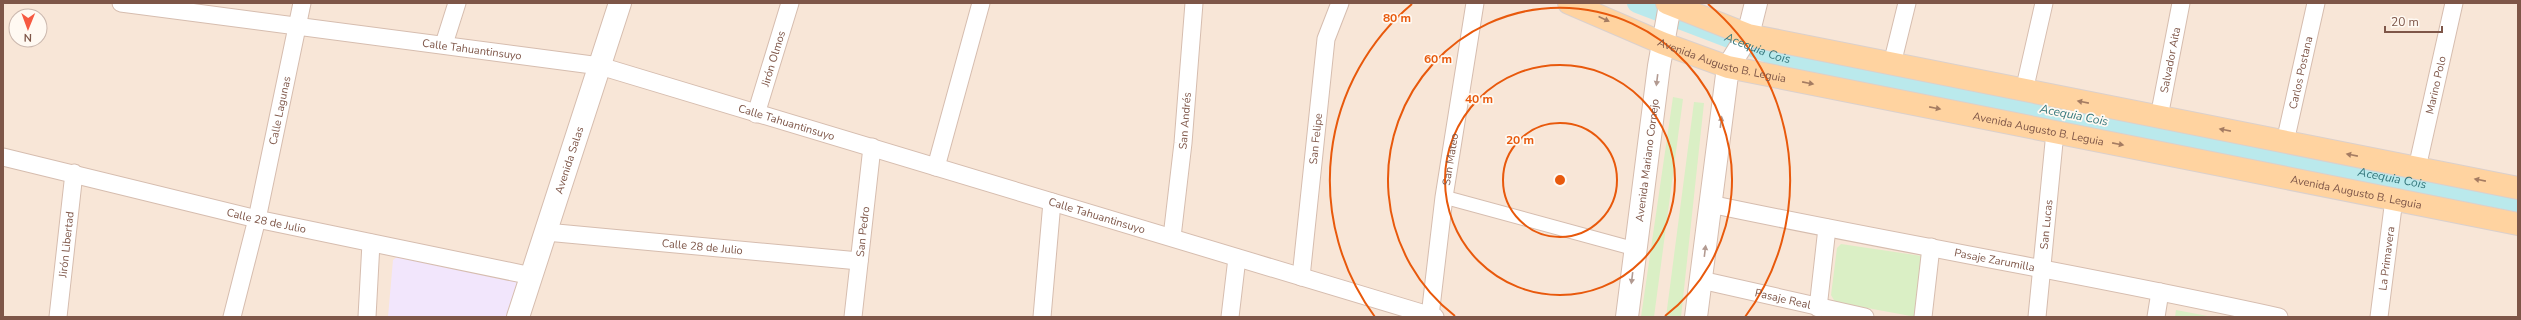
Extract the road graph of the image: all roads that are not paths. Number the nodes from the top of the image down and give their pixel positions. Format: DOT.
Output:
graph roads {
  1 [pos="121,3"];
  2 [pos="302,3"];
  3 [pos="457,3"];
  4 [pos="620,3"];
  5 [pos="790,3"];
  6 [pos="981,3"];
  7 [pos="1194,3"];
  8 [pos="1340,3"];
  9 [pos="1475,3"];
  10 [pos="1569,3"];
  11 [pos="1756,3"];
  12 [pos="1907,3"];
  13 [pos="2044,3"];
  14 [pos="2182,3"];
  15 [pos="2316,3"];
  16 [pos="2454,3"];
  17 [pos="1669,5"];
  18 [pos="297,26"];
  19 [pos="1748,36"];
  20 [pos="1663,42"];
  21 [pos="444,44"];
  22 [pos="1892,64"];
  23 [pos="600,66"];
  24 [pos="1729,66"];
  25 [pos="2024,91"];
  26 [pos="756,114"];
  27 [pos="2159,117"];
  28 [pos="2055,132"];
  29 [pos="2285,142"];
  30 [pos="872,147"];
  31 [pos="3,157"];
  32 [pos="936,168"];
  33 [pos="2417,168"];
  34 [pos="74,173"];
  35 [pos="2518,188"];
  36 [pos="1444,197"];
  37 [pos="2394,199"];
  38 [pos="1052,202"];
  39 [pos="1710,204"];
  40 [pos="257,219"];
  41 [pos="2518,224"];
  42 [pos="1827,228"];
  43 [pos="546,232"];
  44 [pos="1172,237"];
  45 [pos="371,243"];
  46 [pos="1931,247"];
  47 [pos="1635,249"];
  48 [pos="1237,258"];
  49 [pos="859,261"];
  50 [pos="2041,268"];
  51 [pos="532,276"];
  52 [pos="1301,277"];
  53 [pos="1701,280"];
  54 [pos="2160,292"];
  55 [pos="1818,308"];
  56 [pos="1410,313"];
  57 [pos="1433,316"];
  58 [pos="2270,316"];
  59 [pos="58,317"];
  60 [pos="232,317"];
  61 [pos="367,317"];
  62 [pos="518,317"];
  63 [pos="853,317"];
  64 [pos="1042,317"];
  65 [pos="1230,317"];
  66 [pos="1627,317"];
  67 [pos="1696,317"];
  68 [pos="1865,317"];
  69 [pos="1923,317"];
  70 [pos="2037,317"];
  71 [pos="2156,317"];
  72 [pos="2379,317"];
  1 -- 18 [label="street, Calle Tahuantinsuyo"];
  2 -- 18 [label="street, Calle Lagunas"];
  3 -- 21 [label="street"];
  4 -- 23 [label="street, Avenida Salas"];
  5 -- 26 [label="street, Jirón Olmos"];
  6 -- 32 [label="street"];
  7 -- 44 [label="street, San Andrés"];
  8 -- 52 [label="street, San Felipe"];
  9 -- 36 [label="street, San Mateo"];
  10 -- 20 [label="main road, Avenida Augusto B. Leguia, one-way"];
  11 -- 19 [label="street"];
  12 -- 22 [label="street"];
  13 -- 25 [label="street"];
  14 -- 27 [label="street, Salvador Aita"];
  15 -- 29 [label="street, Carlos Postana"];
  16 -- 33 [label="street, Marino Polo"];
  17 -- 19 [label="main road"];
  17 -- 20 [label="street, Avenida Mariano Cornejo"];
  18 -- 21 [label="street, Calle Tahuantinsuyo"];
  18 -- 40 [label="street, Calle Lagunas"];
  19 -- 22 [label="main road"];
  19 -- 24 [label="street"];
  20 -- 24 [label="main road, Avenida Augusto B. Leguia"];
  20 -- 47 [label="street, Avenida Mariano Cornejo, one-way"];
  21 -- 23 [label="street, Calle Tahuantinsuyo"];
  22 -- 25 [label="main road"];
  23 -- 26 [label="street, Calle Tahuantinsuyo"];
  23 -- 43 [label="street, Avenida Salas"];
  24 -- 28 [label="main road, Avenida Augusto B. Leguia, one-way"];
  39 -- 24 [label="street, one-way"];
  27 -- 25 [label="main road, one-way"];
  26 -- 30 [label="street, Calle Tahuantinsuyo"];
  29 -- 27 [label="main road, one-way"];
  28 -- 37 [label="main road, Avenida Augusto B. Leguia, one-way"];
  28 -- 50 [label="street, San Lucas"];
  33 -- 29 [label="main road, one-way"];
  30 -- 32 [label="street, Calle Tahuantinsuyo"];
  30 -- 49 [label="street, San Pedro"];
  31 -- 34 [label="street, Calle 28 de Julio"];
  32 -- 38 [label="street, Calle Tahuantinsuyo"];
  35 -- 33 [label="main road, one-way"];
  34 -- 40 [label="street, Calle 28 de Julio"];
  34 -- 59 [label="street, Jirón Libertad"];
  36 -- 47 [label="street"];
  36 -- 57 [label="street, San Mateo"];
  37 -- 41 [label="main road, Avenida Augusto B. Leguia"];
  37 -- 72 [label="street, La Primavera"];
  38 -- 44 [label="street, Calle Tahuantinsuyo"];
  38 -- 64 [label="street"];
  39 -- 42 [label="street, Pasaje Zarumilla"];
  53 -- 39 [label="street, one-way"];
  40 -- 45 [label="street, Calle 28 de Julio"];
  40 -- 60 [label="street, Calle Lagunas"];
  42 -- 46 [label="street, Pasaje Zarumilla"];
  42 -- 55 [label="street"];
  43 -- 49 [label="street, Calle 28 de Julio"];
  43 -- 51 [label="street, Avenida Salas"];
  44 -- 48 [label="street, Calle Tahuantinsuyo"];
  45 -- 51 [label="street, Calle 28 de Julio"];
  45 -- 61 [label="street"];
  46 -- 50 [label="street, Pasaje Zarumilla"];
  46 -- 69 [label="street"];
  47 -- 66 [label="street, Avenida Mariano Cornejo, one-way"];
  48 -- 52 [label="street, Calle Tahuantinsuyo"];
  48 -- 65 [label="street"];
  49 -- 63 [label="street, San Pedro"];
  50 -- 54 [label="street, Pasaje Zarumilla"];
  50 -- 70 [label="street, San Lucas"];
  51 -- 62 [label="street, Avenida Salas"];
  52 -- 56 [label="street, Calle Tahuantinsuyo"];
  53 -- 55 [label="street, Pasaje Real"];
  53 -- 67 [label="street"];
  54 -- 58 [label="street, Pasaje Zarumilla"];
  54 -- 71 [label="street"];
  55 -- 68 [label="street, Pasaje Real"];
  56 -- 57 [label="street, Calle Tahuantinsuyo"];
}
